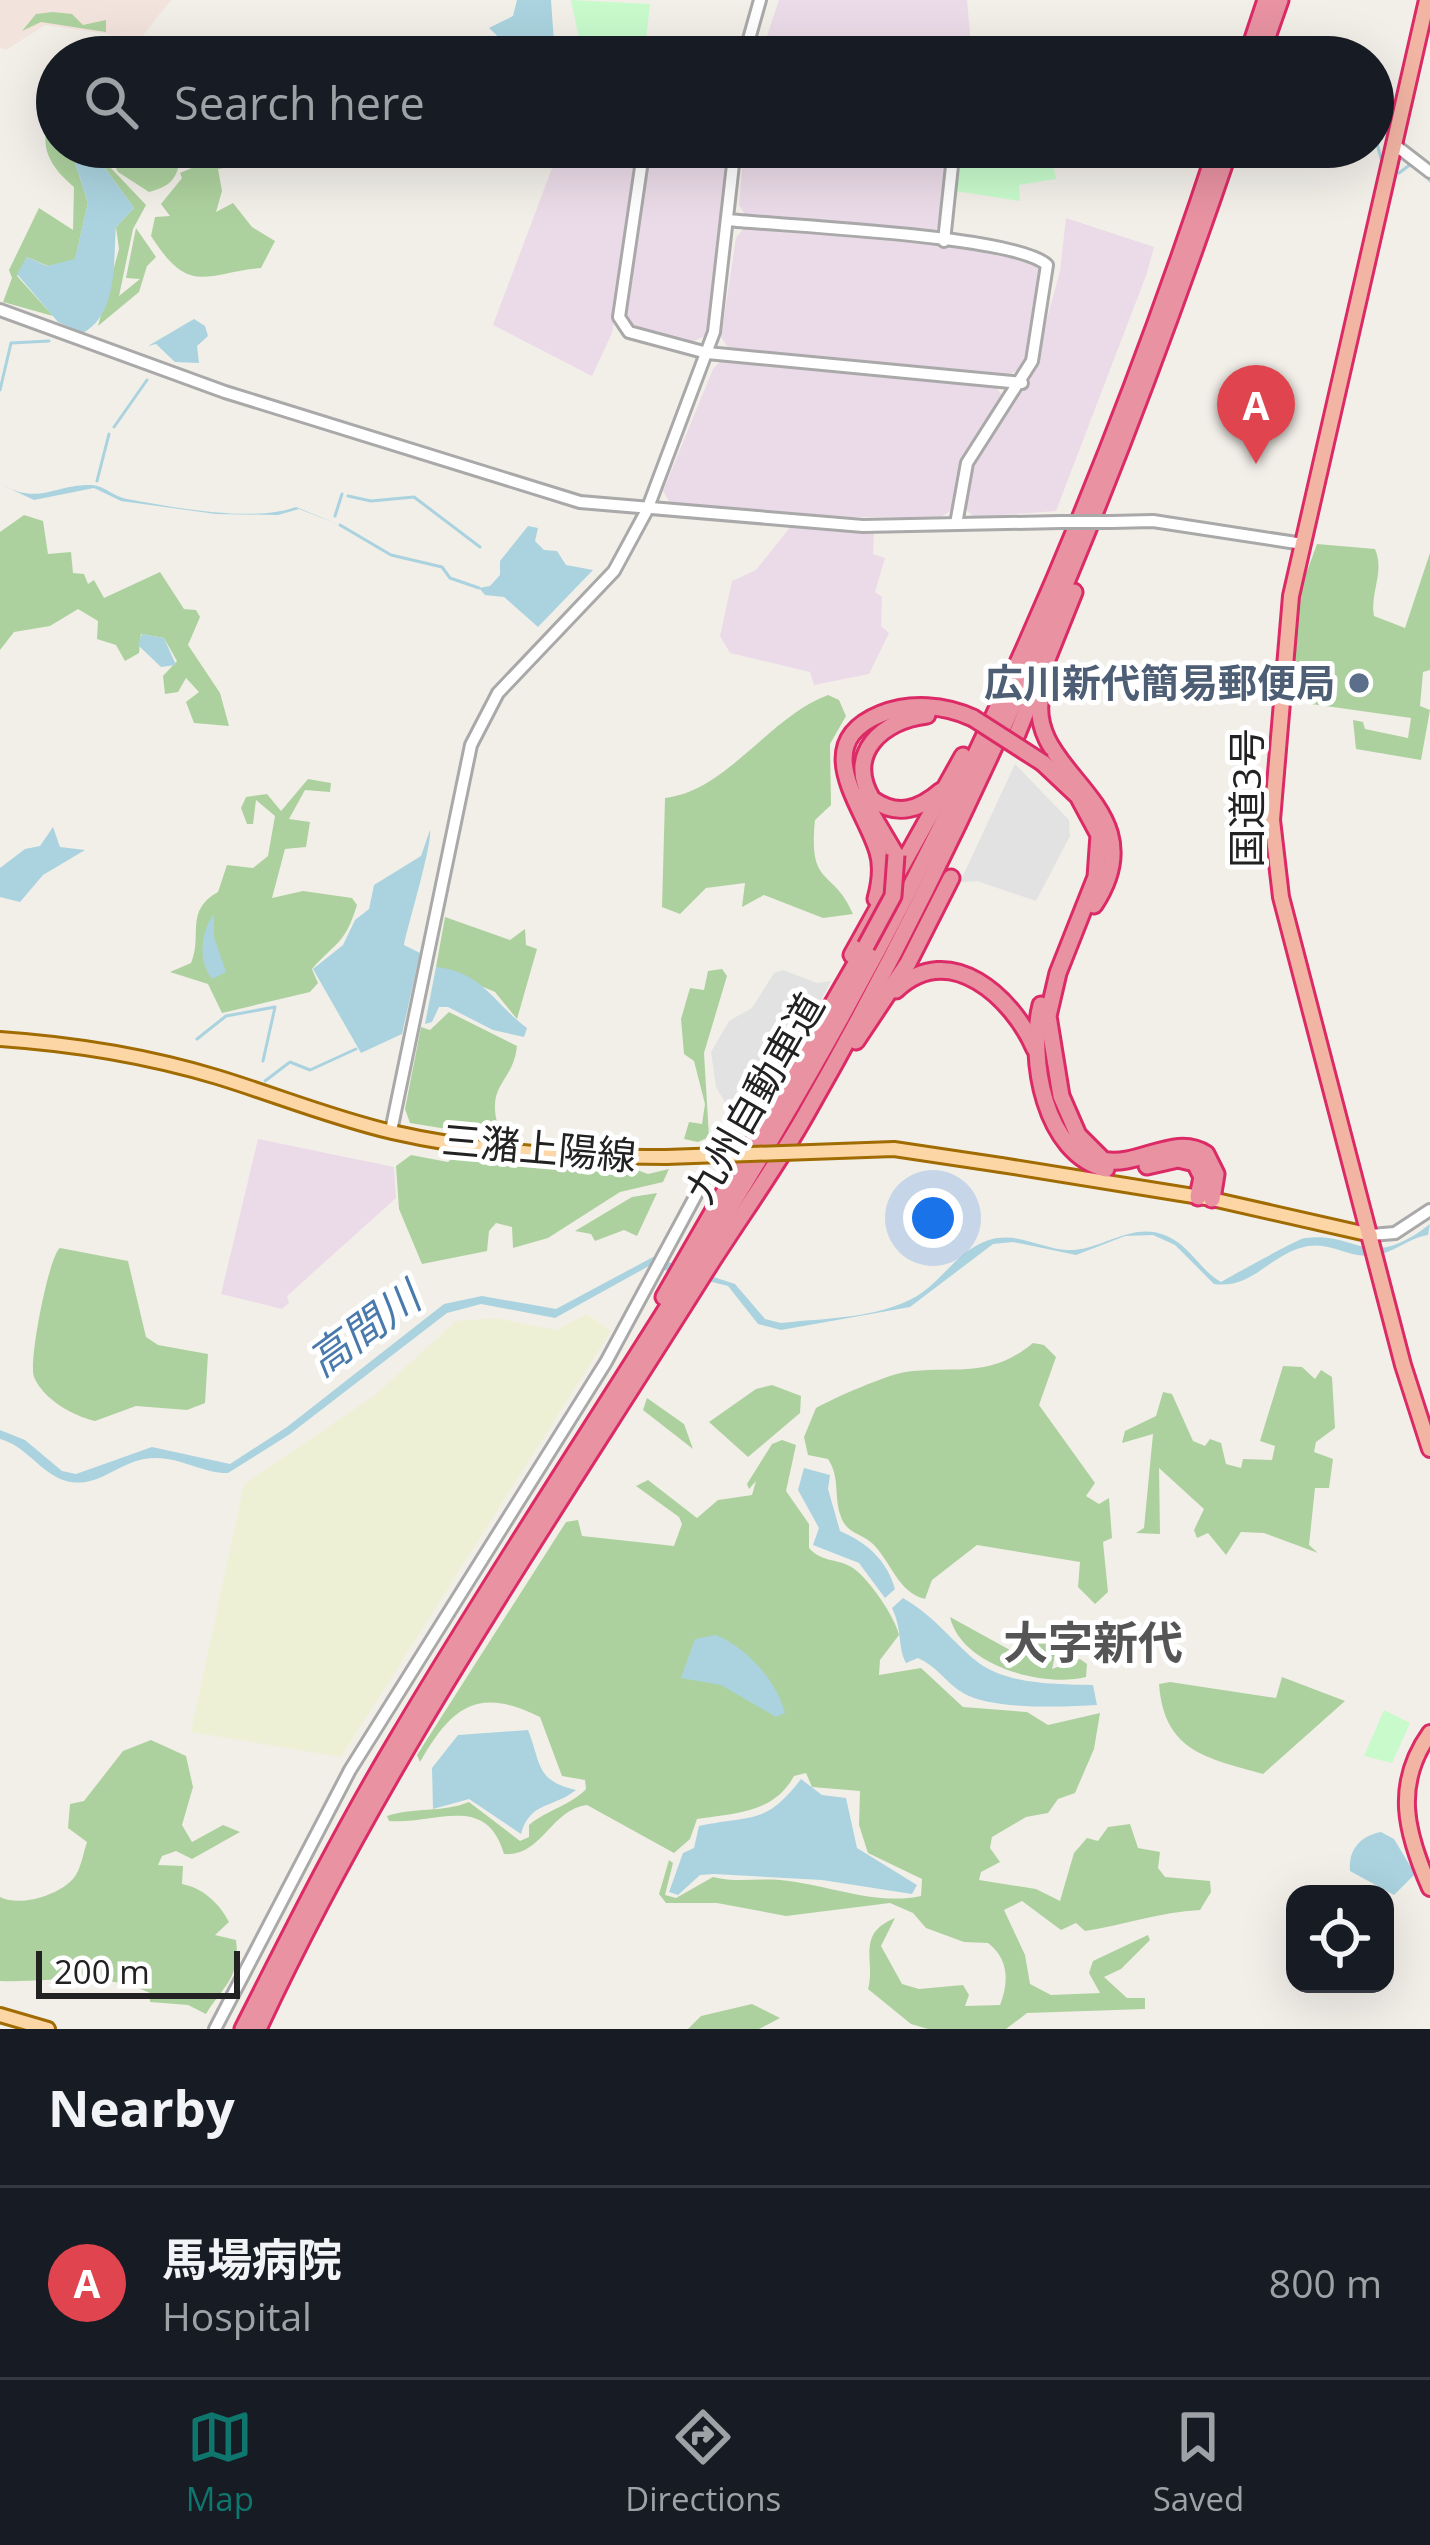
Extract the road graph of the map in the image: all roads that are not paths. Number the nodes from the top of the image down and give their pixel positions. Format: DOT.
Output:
graph roads {
  1 [pos="760,0"];
  2 [pos="1266,0"];
  3 [pos="1280,0"];
  4 [pos="1427,0"];
  5 [pos="750,36"];
  6 [pos="1254,36"];
  7 [pos="1267,36"];
  8 [pos="1394,145"];
  9 [pos="641,168"];
  10 [pos="733,168"];
  11 [pos="952,168"];
  12 [pos="1210,168"];
  13 [pos="1223,168"];
  14 [pos="1389,168"];
  15 [pos="1430,172"];
  16 [pos="728,220"];
  17 [pos="944,241"];
  18 [pos="0,310"];
  19 [pos="707,353"];
  20 [pos="1022,383"];
  21 [pos="1126,442"];
  22 [pos="647,510"];
  23 [pos="956,524"];
  24 [pos="1303,544"];
  25 [pos="1036,615"];
  26 [pos="1051,653"];
  27 [pos="913,707"];
  28 [pos="971,721"];
  29 [pos="1017,734"];
  30 [pos="1040,765"];
  31 [pos="953,777"];
  32 [pos="951,878"];
  33 [pos="868,925"];
  34 [pos="1076,927"];
  35 [pos="837,984"];
  36 [pos="882,1004"];
  37 [pos="0,1040"];
  38 [pos="1036,1052"];
  39 [pos="803,1119"];
  40 [pos="391,1131"];
  41 [pos="703,1182"];
  42 [pos="1205,1198"];
  43 [pos="1430,1210"];
  44 [pos="1373,1245"];
  45 [pos="602,1416"];
  46 [pos="1430,1449"];
  47 [pos="1430,1733"];
  48 [pos="1430,1888"];
  49 [pos="0,2015"];
  50 [pos="48,2029"];
  51 [pos="215,2029"];
  52 [pos="243,2029"];
  53 [pos="258,2029"];
  1 -- 5 [label="street"];
  2 -- 6 [label="highway"];
  3 -- 7 [label="highway"];
  4 -- 8 [label="highway, 国道3号"];
  8 -- 15 [label="street"];
  9 -- 19 [label="street"];
  10 -- 16 [label="street"];
  11 -- 17 [label="street"];
  12 -- 25 [label="highway, 九州自動車道"];
  13 -- 21 [label="highway, 九州自動車道"];
  14 -- 24 [label="highway, 国道3号"];
  16 -- 17 [label="street"];
  16 -- 19 [label="street"];
  17 -- 20 [label="street"];
  18 -- 22 [label="street"];
  19 -- 20 [label="street"];
  19 -- 22 [label="street"];
  20 -- 23 [label="street"];
  21 -- 26 [label="highway"];
  21 -- 39 [label="highway, 九州自動車道"];
  22 -- 23 [label="street"];
  22 -- 40 [label="street"];
  23 -- 24 [label="street, bridge"];
  24 -- 44 [label="highway, 国道3号"];
  25 -- 31 [label="highway"];
  25 -- 45 [label="highway, 九州自動車道"];
  26 -- 29 [label="highway"];
  26 -- 34 [label="highway"];
  27 -- 28 [label="highway"];
  27 -- 33 [label="highway"];
  27 -- 45 [label="highway, bridge"];
  28 -- 30 [label="highway, bridge"];
  28 -- 31 [label="highway"];
  30 -- 34 [label="highway"];
  30 -- 38 [label="highway"];
  31 -- 33 [label="highway"];
  32 -- 36 [label="highway"];
  33 -- 35 [label="highway"];
  34 -- 42 [label="highway"];
  36 -- 38 [label="highway"];
  36 -- 39 [label="highway"];
  37 -- 40 [label="main road, 三潴上陽線"];
  38 -- 42 [label="highway"];
  39 -- 53 [label="highway, 九州自動車道"];
  40 -- 42 [label="main road, 三潴上陽線, bridge"];
  41 -- 51 [label="street"];
  42 -- 44 [label="main road, 三潴上陽線"];
  43 -- 44 [label="street"];
  44 -- 46 [label="highway, 国道3号"];
  45 -- 52 [label="highway, 九州自動車道"];
  47 -- 48 [label="highway"];
  49 -- 50 [label="main road"];
}
